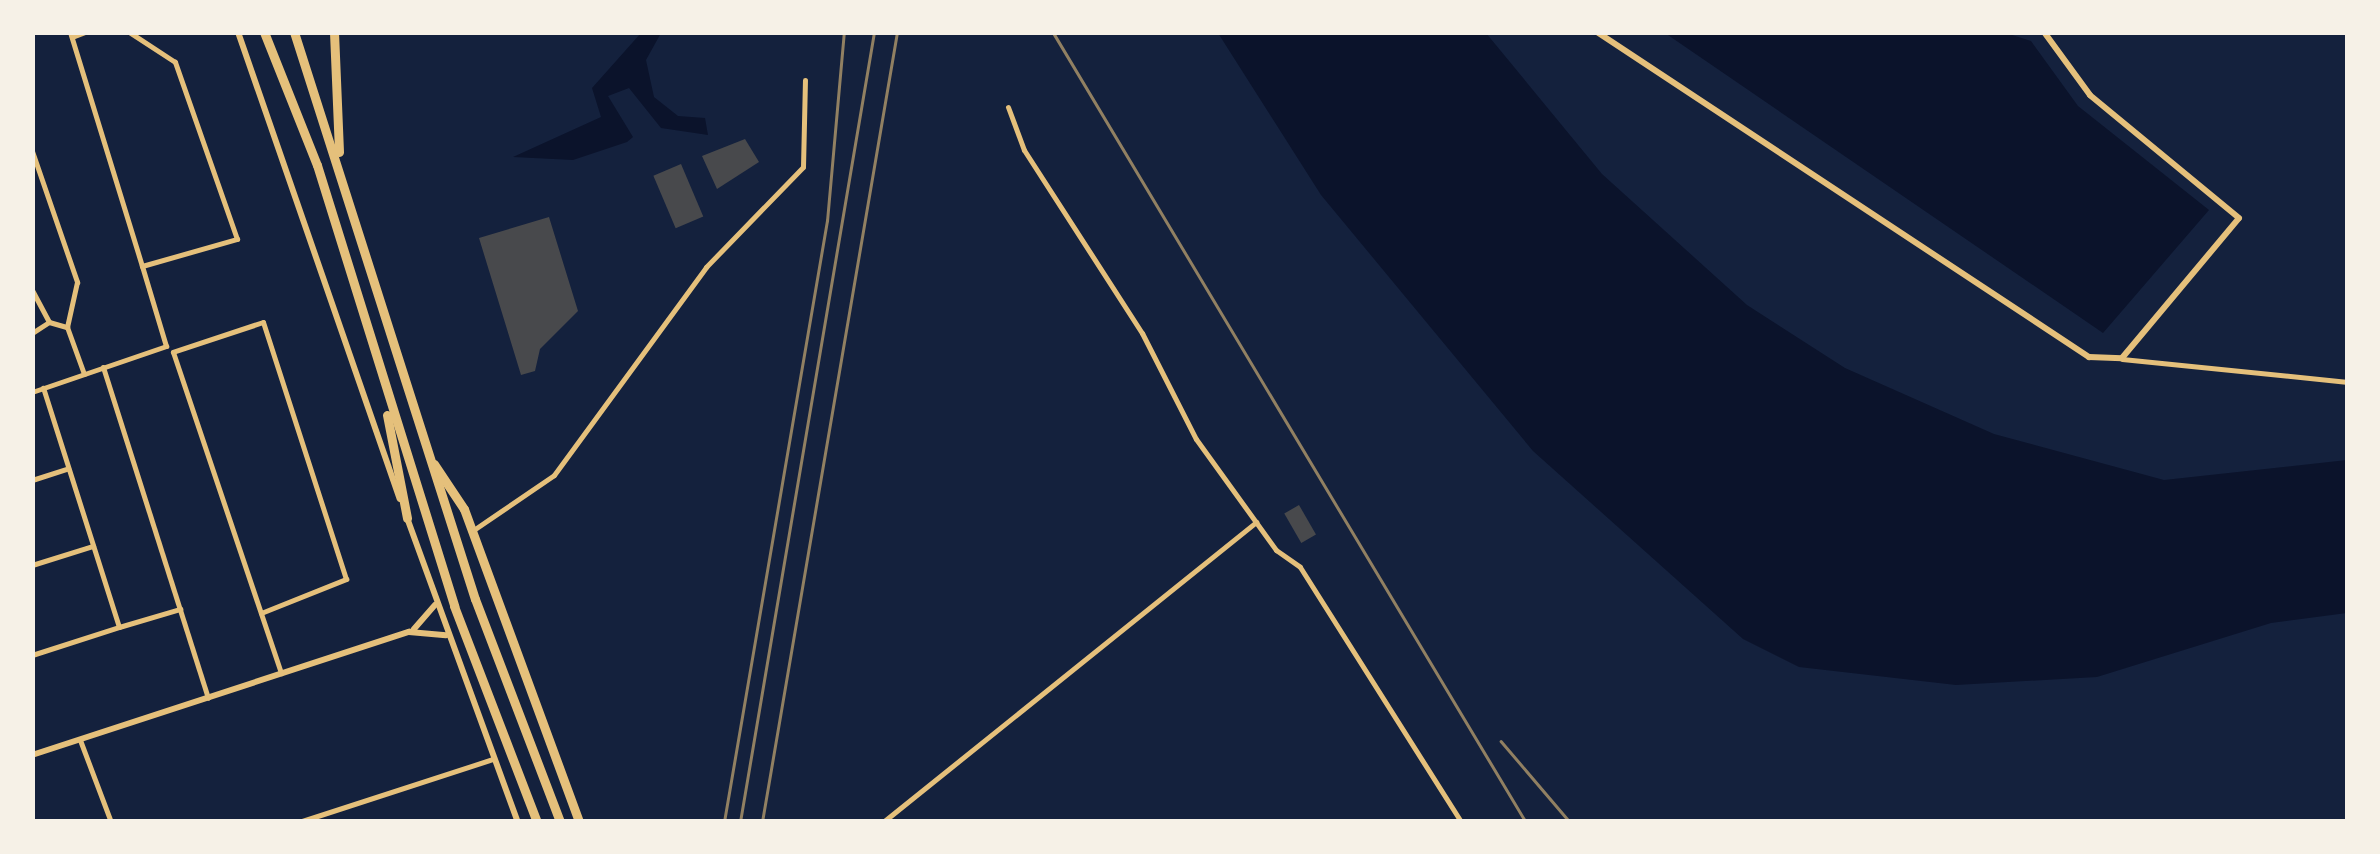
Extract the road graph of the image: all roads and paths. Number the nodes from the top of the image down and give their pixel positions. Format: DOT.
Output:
graph roads {
  1 [pos="85,32"];
  2 [pos="129,32"];
  3 [pos="238,32"];
  4 [pos="264,32"];
  5 [pos="294,32"];
  6 [pos="334,32"];
  7 [pos="1597,32"];
  8 [pos="2044,32"];
  9 [pos="71,35"];
  10 [pos="804,80"];
  11 [pos="1008,108"];
  12 [pos="32,151"];
  13 [pos="344,180"];
  14 [pos="142,266"];
  15 [pos="32,290"];
  16 [pos="49,322"];
  17 [pos="67,327"];
  18 [pos="32,333"];
  19 [pos="2122,358"];
  20 [pos="103,368"];
  21 [pos="84,374"];
  22 [pos="2348,382"];
  23 [pos="44,388"];
  24 [pos="32,392"];
  25 [pos="388,408"];
  26 [pos="432,462"];
  27 [pos="68,468"];
  28 [pos="32,480"];
  29 [pos="407,518"];
  30 [pos="1256,522"];
  31 [pos="472,531"];
  32 [pos="93,546"];
  33 [pos="32,565"];
  34 [pos="436,602"];
  35 [pos="180,609"];
  36 [pos="262,614"];
  37 [pos="119,627"];
  38 [pos="409,632"];
  39 [pos="447,636"];
  40 [pos="32,654"];
  41 [pos="282,674"];
  42 [pos="208,698"];
  43 [pos="80,740"];
  44 [pos="32,755"];
  45 [pos="494,759"];
  46 [pos="111,822"];
  47 [pos="299,822"];
  48 [pos="518,822"];
  49 [pos="537,822"];
  50 [pos="560,822"];
  51 [pos="579,822"];
  52 [pos="882,822"];
  53 [pos="1461,822"];
  1 -- 9 [label="street"];
  2 -- 14 [label="street"];
  3 -- 29 [label="street"];
  4 -- 25 [label="highway"];
  5 -- 13 [label="highway"];
  6 -- 13 [label="highway"];
  7 -- 19 [label="street"];
  8 -- 19 [label="street"];
  9 -- 14 [label="street"];
  10 -- 31 [label="street"];
  11 -- 30 [label="street"];
  12 -- 17 [label="street"];
  13 -- 26 [label="highway"];
  14 -- 20 [label="street"];
  15 -- 16 [label="street"];
  16 -- 17 [label="street"];
  16 -- 18 [label="street"];
  17 -- 21 [label="street"];
  19 -- 22 [label="street"];
  20 -- 21 [label="street"];
  20 -- 35 [label="street"];
  21 -- 23 [label="street"];
  23 -- 24 [label="street"];
  23 -- 27 [label="street"];
  25 -- 29 [label="highway"];
  25 -- 49 [label="highway"];
  26 -- 31 [label="highway"];
  26 -- 50 [label="highway"];
  27 -- 28 [label="street"];
  27 -- 32 [label="street"];
  29 -- 34 [label="street"];
  30 -- 52 [label="street"];
  30 -- 53 [label="street"];
  31 -- 51 [label="highway"];
  32 -- 33 [label="street"];
  32 -- 37 [label="street"];
  34 -- 38 [label="street"];
  34 -- 39 [label="street"];
  35 -- 37 [label="street"];
  35 -- 42 [label="street"];
  36 -- 36 [label="street"];
  36 -- 41 [label="street"];
  37 -- 40 [label="street"];
  38 -- 39 [label="street"];
  38 -- 41 [label="street"];
  39 -- 45 [label="street"];
  41 -- 42 [label="street"];
  42 -- 43 [label="street"];
  43 -- 44 [label="street"];
  43 -- 46 [label="street"];
  45 -- 47 [label="street"];
  45 -- 48 [label="street"];
}
